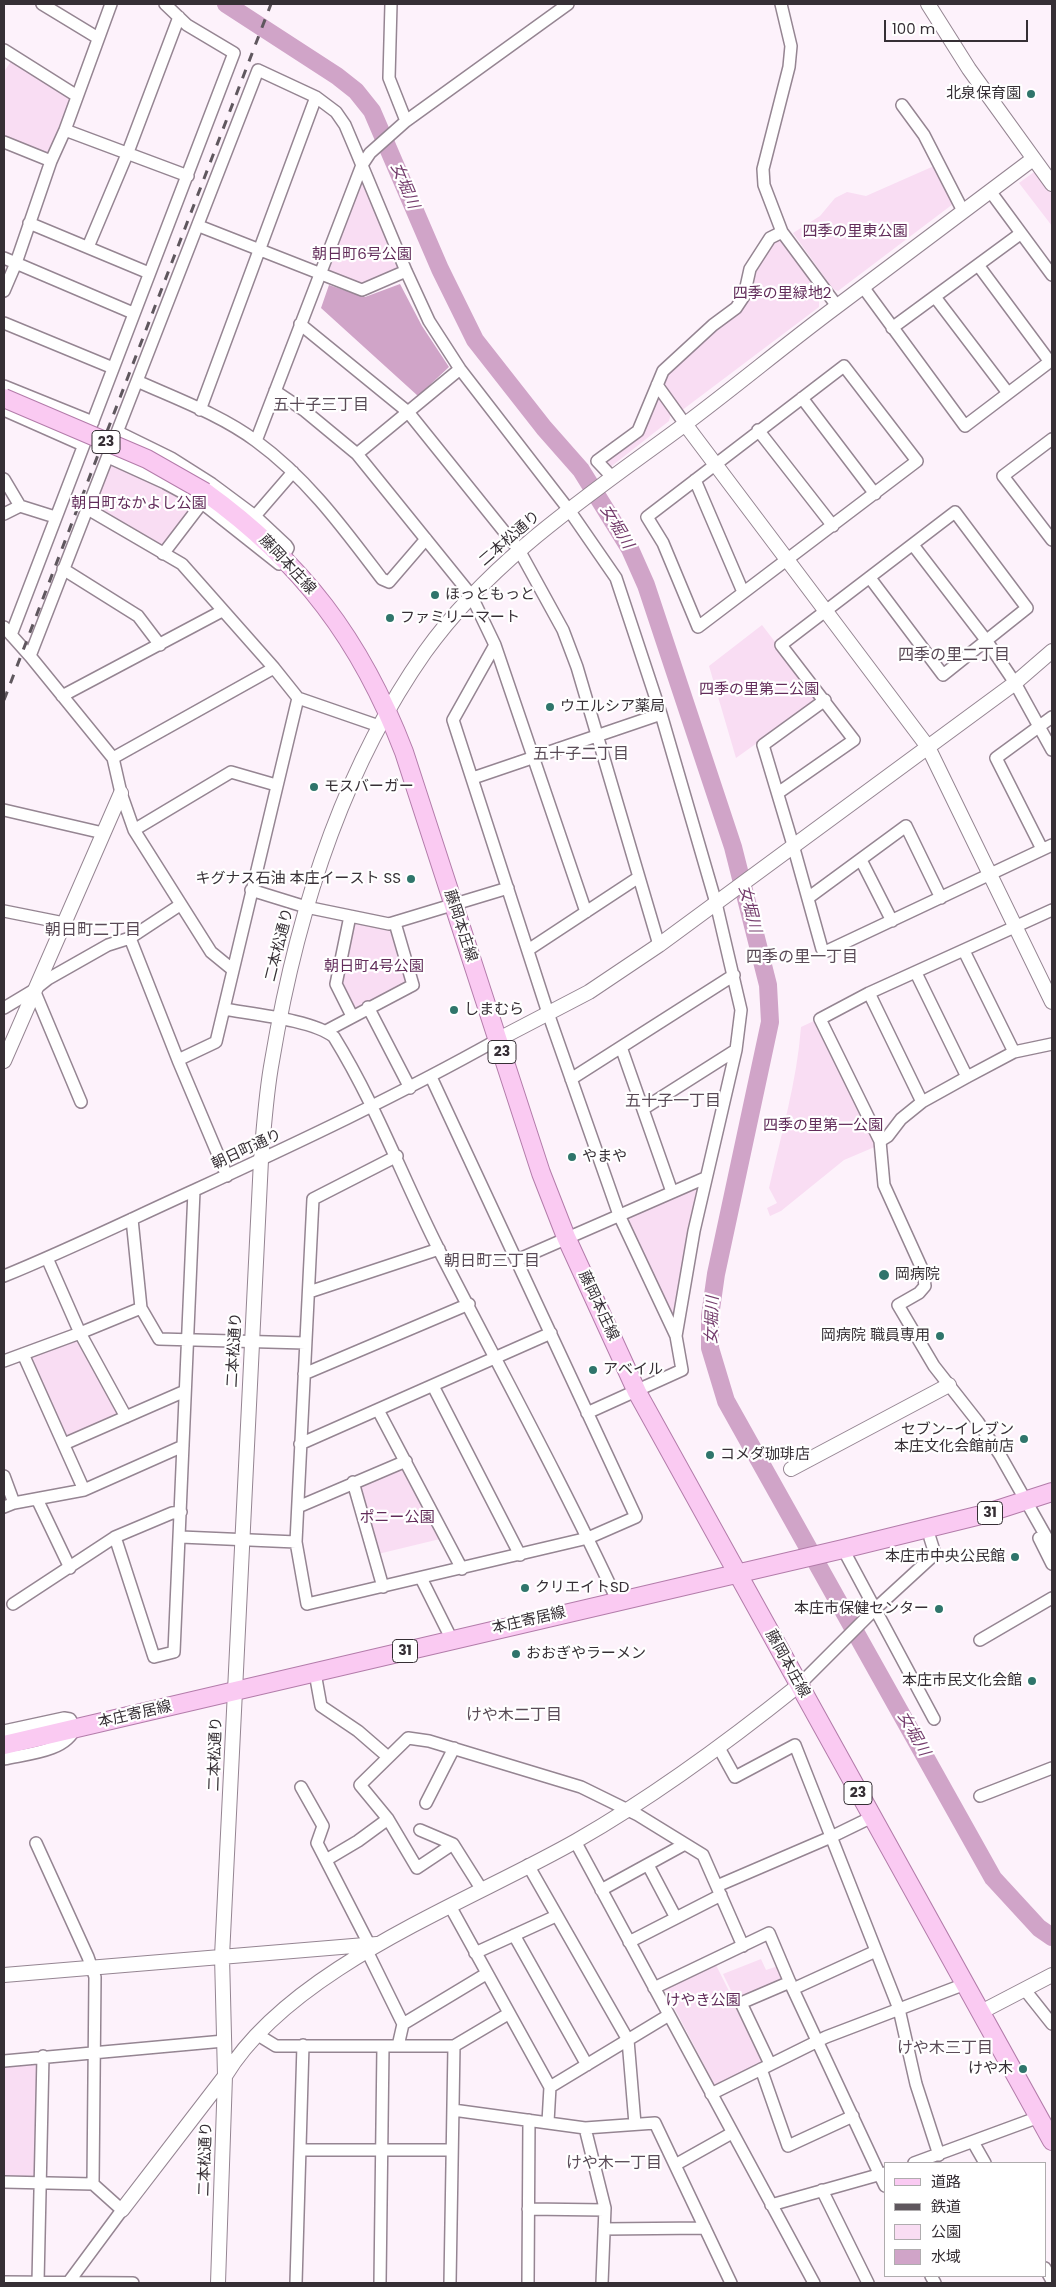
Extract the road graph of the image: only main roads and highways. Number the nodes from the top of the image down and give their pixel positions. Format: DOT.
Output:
graph roads {
  1 [pos="4,398"];
  2 [pos="1052,1492"];
  3 [pos="736,1574"];
  4 [pos="4,1745"];
  5 [pos="1052,2141"];
  1 -- 3 [label="main road, 藤岡本庄線 / 23, bridge"];
  2 -- 3 [label="main road, 本庄寄居線 / 31"];
  3 -- 4 [label="main road, 本庄寄居線 / 31"];
  3 -- 5 [label="main road, 藤岡本庄線 / 23"];
}
